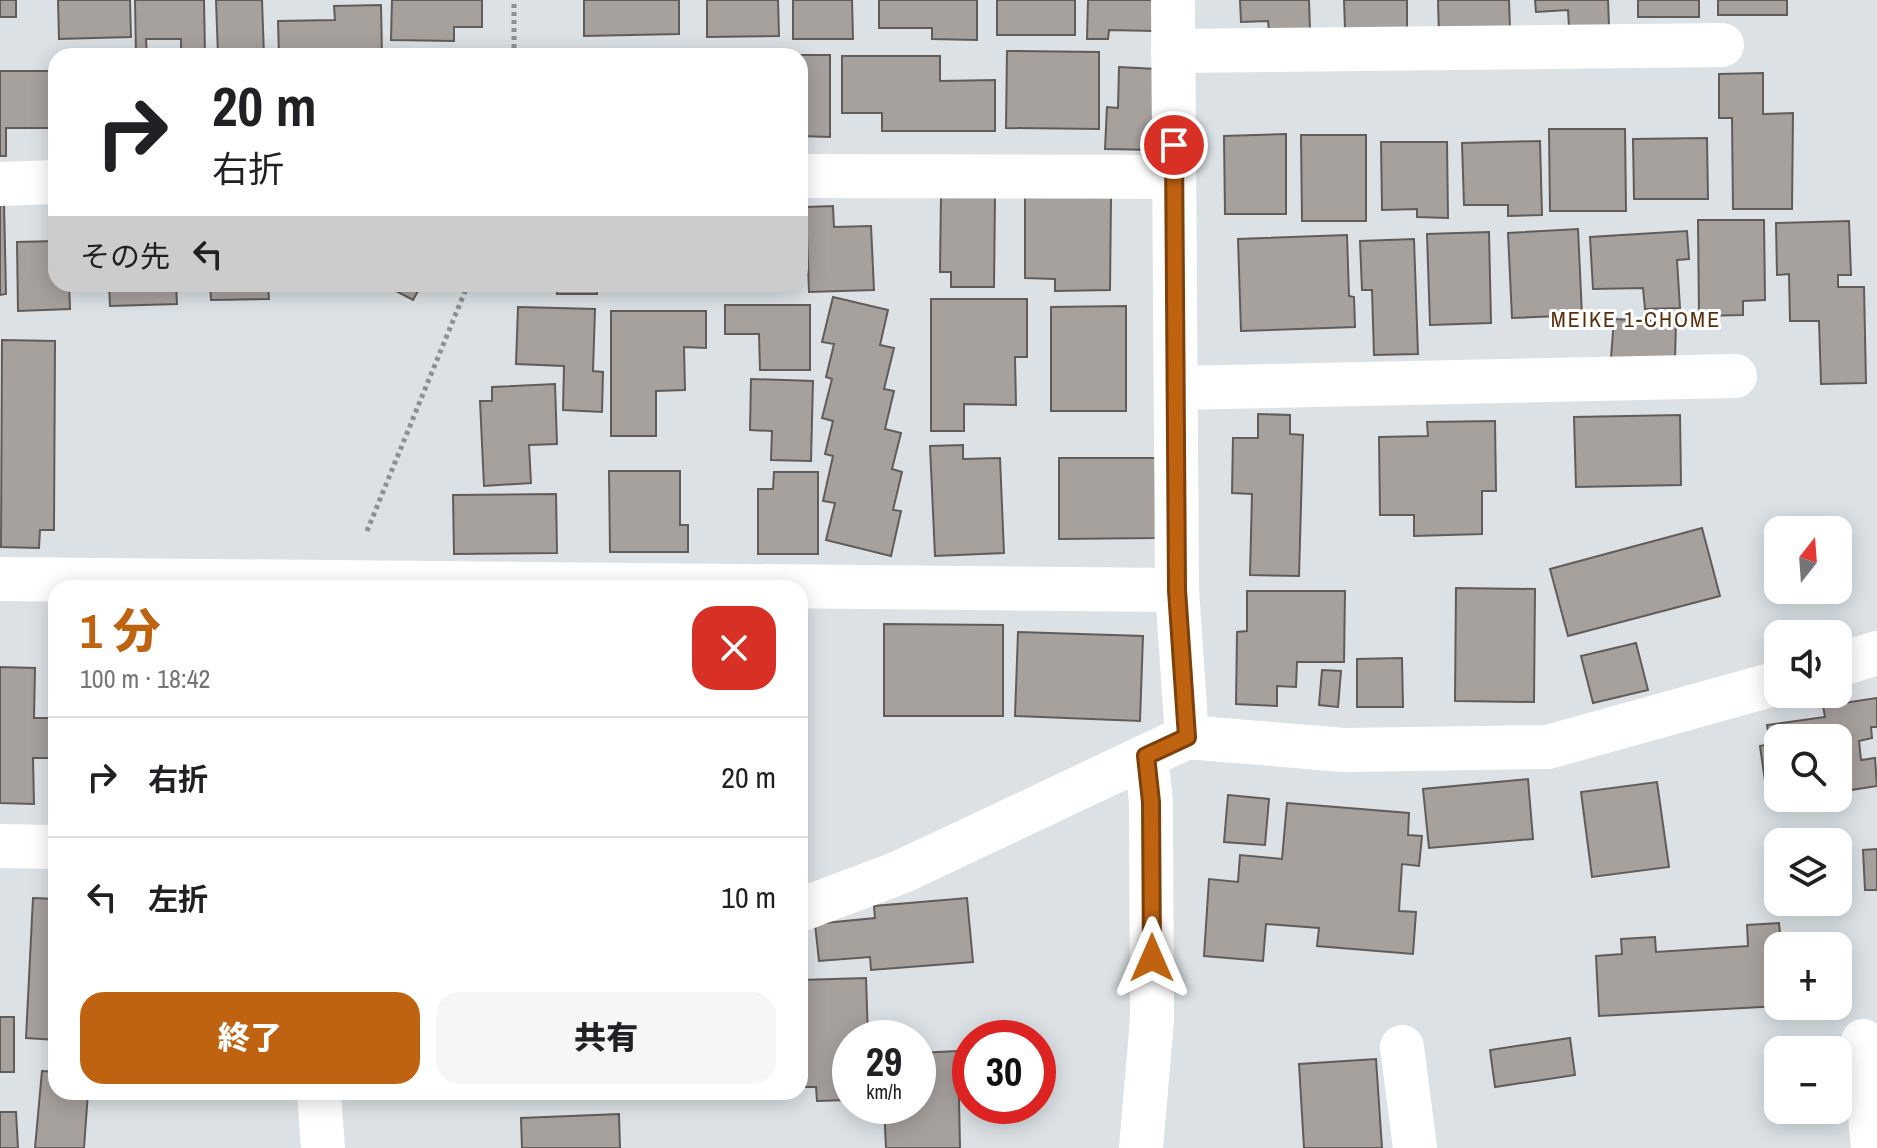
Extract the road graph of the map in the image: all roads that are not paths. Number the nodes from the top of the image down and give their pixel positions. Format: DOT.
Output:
graph roads {
  1 [pos="1173,0"];
  2 [pos="1722,45"];
  3 [pos="1173,51"];
  4 [pos="808,176"];
  5 [pos="1174,177"];
  6 [pos="48,182"];
  7 [pos="0,184"];
  8 [pos="1735,376"];
  9 [pos="1176,388"];
  10 [pos="0,579"];
  11 [pos="116,580"];
  12 [pos="808,586"];
  13 [pos="1177,590"];
  14 [pos="1877,653"];
  15 [pos="1852,661"];
  16 [pos="1764,687"];
  17 [pos="1187,737"];
  18 [pos="1146,756"];
  19 [pos="0,846"];
  20 [pos="48,847"];
  21 [pos="808,907"];
  22 [pos="1863,1041"];
  23 [pos="1402,1047"];
  24 [pos="320,1100"];
  25 [pos="323,1148"];
  26 [pos="1141,1148"];
  27 [pos="1415,1148"];
  28 [pos="1873,1148"];
  1 -- 3 [label="street"];
  2 -- 3 [label="street"];
  3 -- 5 [label="street"];
  4 -- 5 [label="street"];
  5 -- 9 [label="street"];
  6 -- 7 [label="street"];
  8 -- 9 [label="street"];
  9 -- 13 [label="street"];
  10 -- 11 [label="street"];
  12 -- 13 [label="street"];
  13 -- 17 [label="street"];
  14 -- 15 [label="street"];
  16 -- 17 [label="street"];
  17 -- 18 [label="street"];
  18 -- 21 [label="street"];
  18 -- 26 [label="street"];
  19 -- 20 [label="street"];
  22 -- 28 [label="street"];
  23 -- 27 [label="street"];
  24 -- 25 [label="street"];
}
